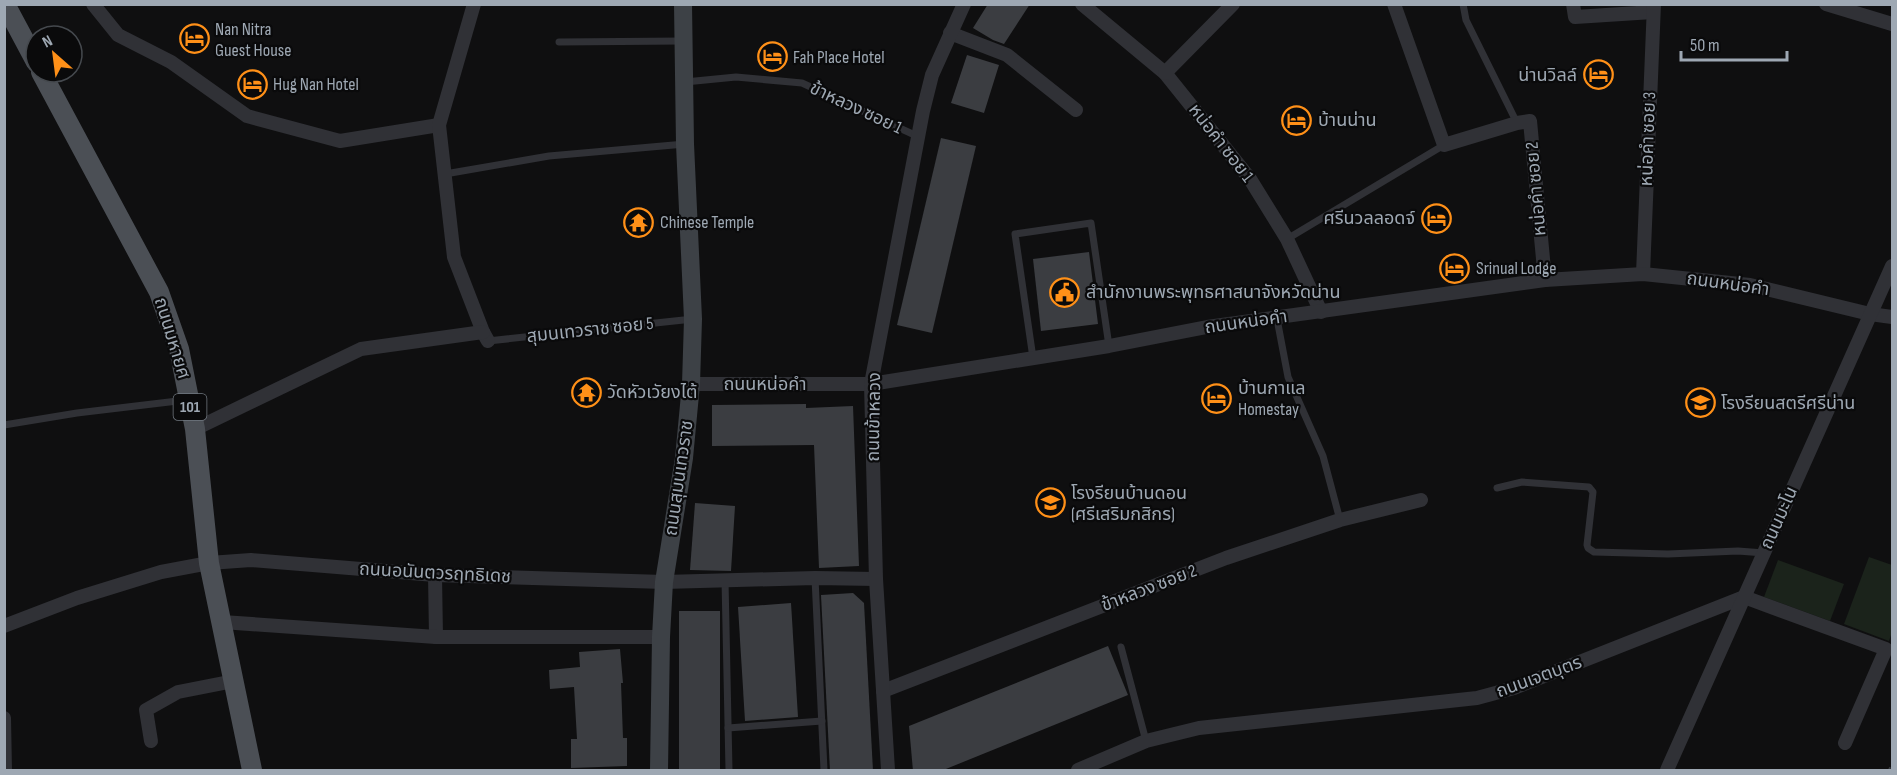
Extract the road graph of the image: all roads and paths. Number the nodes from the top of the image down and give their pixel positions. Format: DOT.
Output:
graph roads {
  1 [pos="5,4"];
  2 [pos="93,4"];
  3 [pos="474,4"];
  4 [pos="683,4"];
  5 [pos="964,4"];
  6 [pos="1083,4"];
  7 [pos="1233,4"];
  8 [pos="1394,4"];
  9 [pos="1463,4"];
  10 [pos="1573,4"];
  11 [pos="1826,4"];
  12 [pos="1653,8"];
  13 [pos="1893,24"];
  14 [pos="950,33"];
  15 [pos="24,40"];
  16 [pos="683,41"];
  17 [pos="559,42"];
  18 [pos="1165,73"];
  19 [pos="684,82"];
  20 [pos="47,84"];
  21 [pos="1076,110"];
  22 [pos="1517,123"];
  23 [pos="439,125"];
  24 [pos="919,137"];
  25 [pos="685,144"];
  26 [pos="1444,145"];
  27 [pos="445,174"];
  28 [pos="1287,239"];
  29 [pos="1893,266"];
  30 [pos="1643,274"];
  31 [pos="1545,280"];
  32 [pos="1321,312"];
  33 [pos="1870,314"];
  34 [pos="1893,316"];
  35 [pos="1277,319"];
  36 [pos="693,320"];
  37 [pos="485,337"];
  38 [pos="1109,346"];
  39 [pos="1033,358"];
  40 [pos="691,384"];
  41 [pos="871,384"];
  42 [pos="189,400"];
  43 [pos="4,425"];
  44 [pos="195,429"];
  45 [pos="1497,488"];
  46 [pos="1421,500"];
  47 [pos="1340,520"];
  48 [pos="1764,553"];
  49 [pos="209,563"];
  50 [pos="435,575"];
  51 [pos="815,578"];
  52 [pos="876,579"];
  53 [pos="724,580"];
  54 [pos="664,582"];
  55 [pos="1744,597"];
  56 [pos="222,622"];
  57 [pos="4,626"];
  58 [pos="436,637"];
  59 [pos="661,637"];
  60 [pos="1121,647"];
  61 [pos="234,681"];
  62 [pos="883,691"];
  63 [pos="4,718"];
  64 [pos="822,721"];
  65 [pos="728,728"];
  66 [pos="151,741"];
  67 [pos="1146,741"];
  68 [pos="1845,743"];
  69 [pos="1893,763"];
  70 [pos="5,771"];
  71 [pos="252,771"];
  72 [pos="659,771"];
  73 [pos="729,771"];
  74 [pos="824,771"];
  75 [pos="888,771"];
  76 [pos="1078,771"];
  77 [pos="1667,771"];
  78 [pos="1889,771"];
  1 -- 15 [label="main road"];
  2 -- 23 [label="street"];
  3 -- 23 [label="street"];
  4 -- 16 [label="street, ถนนสุมนเทวราช"];
  5 -- 14 [label="street, ถนนข้าหลวง"];
  6 -- 18 [label="street, หน่อคำ ซอย 1"];
  7 -- 18 [label="street"];
  8 -- 26 [label="street"];
  9 -- 22 [label="lane"];
  10 -- 12 [label="street"];
  11 -- 13 [label="street"];
  12 -- 30 [label="street, หน่อคำ ซอย 3"];
  14 -- 21 [label="street"];
  14 -- 24 [label="street, ถนนข้าหลวง"];
  16 -- 17 [label="lane"];
  16 -- 19 [label="street, ถนนสุมนเทวราช"];
  18 -- 28 [label="street, หน่อคำ ซอย 1"];
  19 -- 24 [label="lane, ข้าหลวง ซอย 1"];
  19 -- 25 [label="street, ถนนสุมนเทวราช"];
  20 -- 42 [label="main road, ถนนมหายศ / 101"];
  22 -- 26 [label="street, หน่อคำ ซอย 2"];
  22 -- 31 [label="street, หน่อคำ ซอย 2"];
  23 -- 27 [label="street"];
  24 -- 41 [label="street, ถนนข้าหลวง"];
  25 -- 27 [label="lane"];
  25 -- 36 [label="street, ถนนสุมนเทวราช"];
  26 -- 28 [label="lane"];
  27 -- 37 [label="street"];
  28 -- 32 [label="street, หน่อคำ ซอย 1"];
  29 -- 33 [label="street, ถนนมะโน"];
  30 -- 31 [label="street, ถนนหน่อคำ"];
  30 -- 33 [label="street, ถนนหน่อคำ"];
  31 -- 32 [label="street, ถนนหน่อคำ"];
  32 -- 35 [label="street, ถนนหน่อคำ"];
  33 -- 34 [label="street, ถนนหน่อคำ"];
  33 -- 48 [label="street, ถนนมะโน"];
  35 -- 38 [label="street, ถนนหน่อคำ"];
  35 -- 47 [label="lane"];
  36 -- 37 [label="lane, สุมนเทวราช ซอย 5"];
  36 -- 40 [label="street, ถนนสุมนเทวราช"];
  37 -- 44 [label="street"];
  38 -- 39 [label="street, ถนนหน่อคำ"];
  38 -- 39 [label="lane"];
  39 -- 41 [label="street, ถนนหน่อคำ"];
  40 -- 41 [label="street, ถนนหน่อคำ"];
  40 -- 54 [label="street, ถนนสุมนเทวราช"];
  41 -- 52 [label="street, ถนนข้าหลวง"];
  42 -- 43 [label="lane"];
  42 -- 44 [label="main road, ถนนมหายศ / 101"];
  44 -- 49 [label="main road, ถนนมหายศ / 101"];
  45 -- 48 [label="lane"];
  46 -- 47 [label="street, ข้าหลวง ซอย 2"];
  47 -- 62 [label="street, ข้าหลวง ซอย 2"];
  48 -- 55 [label="street, ถนนมะโน"];
  49 -- 50 [label="street, ถนนอนันตวรฤทธิเดช"];
  49 -- 56 [label="main road, ถนนมหายศ / 101"];
  49 -- 57 [label="street, ถนนอนันตวรฤทธิเดช"];
  50 -- 54 [label="street, ถนนอนันตวรฤทธิเดช"];
  50 -- 58 [label="street"];
  51 -- 52 [label="street, ถนนอนันตวรฤทธิเดช"];
  51 -- 53 [label="street, ถนนอนันตวรฤทธิเดช"];
  51 -- 64 [label="lane"];
  52 -- 62 [label="street, ถนนข้าหลวง"];
  53 -- 54 [label="street, ถนนอนันตวรฤทธิเดช"];
  53 -- 65 [label="lane"];
  54 -- 59 [label="street, ถนนสุมนเทวราช"];
  55 -- 67 [label="street, ถนนเจตบุตร"];
  55 -- 68 [label="street"];
  55 -- 77 [label="street, ถนนมะโน"];
  56 -- 58 [label="street"];
  56 -- 61 [label="main road, ถนนมหายศ / 101"];
  58 -- 59 [label="street"];
  59 -- 72 [label="street, ถนนสุมนเทวราช"];
  60 -- 67 [label="lane"];
  61 -- 66 [label="street"];
  61 -- 71 [label="main road, ถนนมหายศ / 101"];
  62 -- 75 [label="street, ถนนข้าหลวง"];
  63 -- 70 [label="street"];
  64 -- 65 [label="lane"];
  64 -- 74 [label="lane"];
  65 -- 73 [label="lane"];
  67 -- 76 [label="street, ถนนเจตบุตร"];
  69 -- 78 [label="path"];
}
